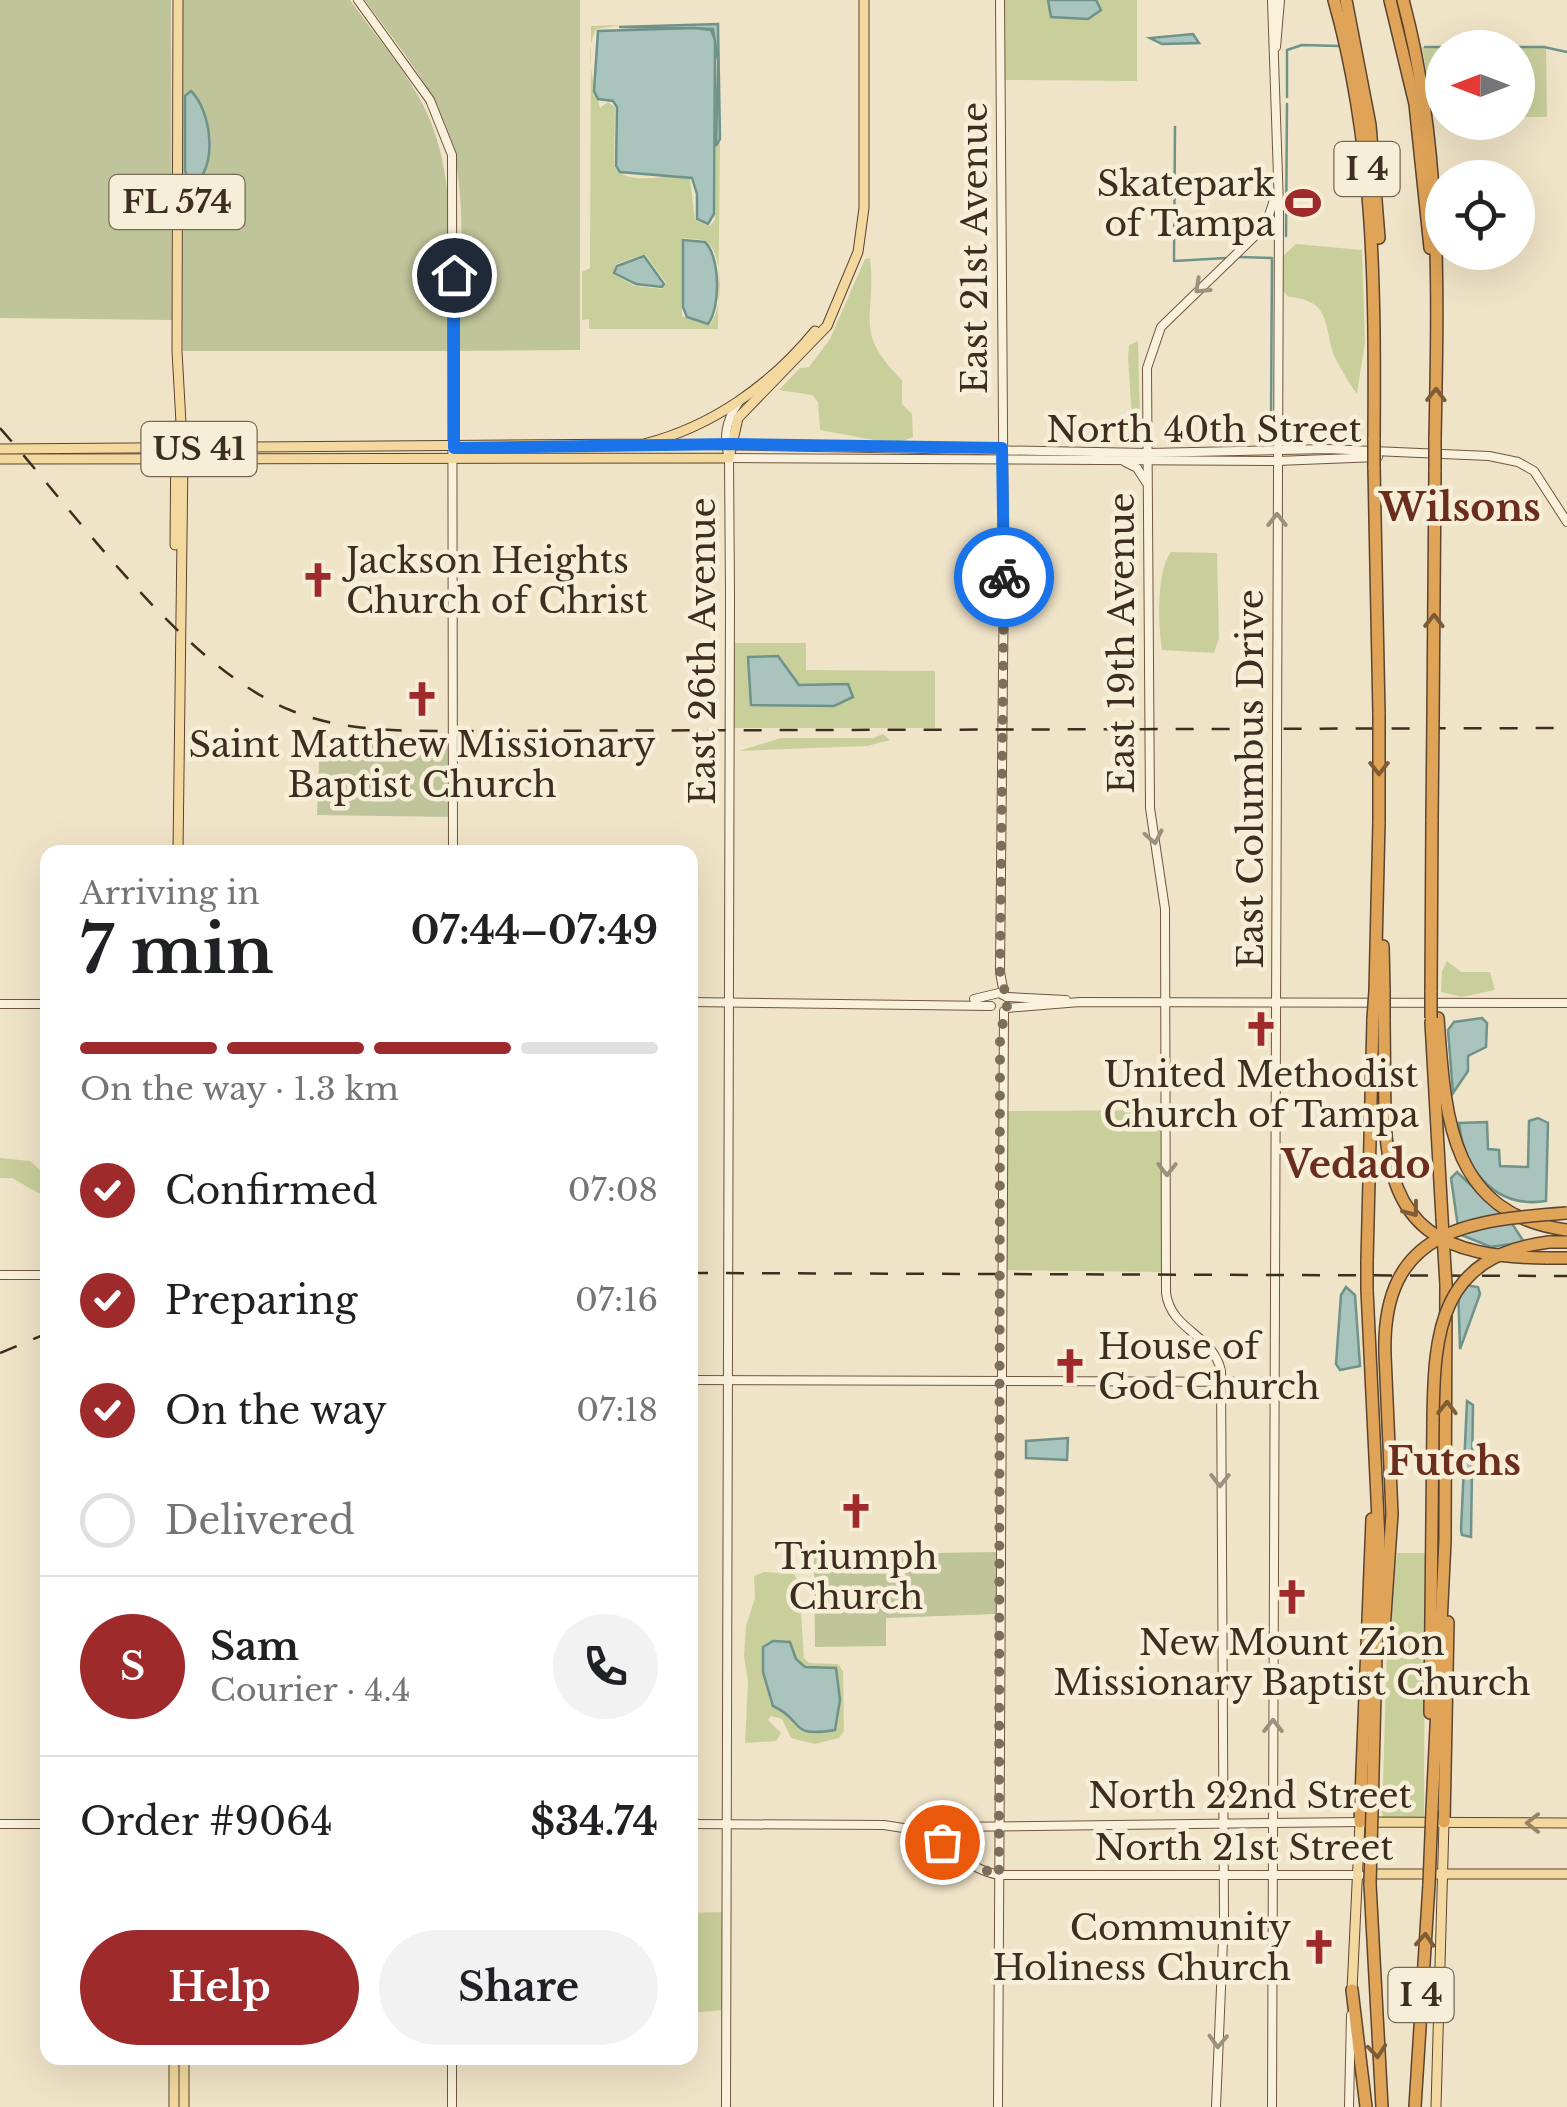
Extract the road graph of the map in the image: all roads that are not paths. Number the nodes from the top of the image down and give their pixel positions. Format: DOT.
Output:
graph roads {
  1 [pos="178,0"];
  2 [pos="358,0"];
  3 [pos="864,0"];
  4 [pos="1000,0"];
  5 [pos="1334,0"];
  6 [pos="1346,0"];
  7 [pos="1390,0"];
  8 [pos="1403,0"];
  9 [pos="1274,1"];
  10 [pos="1277,183"];
  11 [pos="1267,221"];
  12 [pos="1278,227"];
  13 [pos="842,292"];
  14 [pos="1374,342"];
  15 [pos="1436,352"];
  16 [pos="741,399"];
  17 [pos="1148,430"];
  18 [pos="644,444"];
  19 [pos="728,444"];
  20 [pos="0,449"];
  21 [pos="1278,450"];
  22 [pos="454,453"];
  23 [pos="933,453"];
  24 [pos="1003,453"];
  25 [pos="178,454"];
  26 [pos="1388,455"];
  27 [pos="1120,456"];
  28 [pos="1148,456"];
  29 [pos="730,458"];
  30 [pos="0,459"];
  31 [pos="1278,461"];
  32 [pos="1147,484"];
  33 [pos="1567,522"];
  34 [pos="178,845"];
  35 [pos="453,845"];
  36 [pos="698,1002"];
  37 [pos="728,1002"];
  38 [pos="999,1002"];
  39 [pos="1166,1002"];
  40 [pos="1278,1003"];
  41 [pos="1567,1003"];
  42 [pos="0,1004"];
  43 [pos="40,1004"];
  44 [pos="1435,1018"];
  45 [pos="1379,1019"];
  46 [pos="1567,1213"];
  47 [pos="1564,1230"];
  48 [pos="1567,1242"];
  49 [pos="1567,1258"];
  50 [pos="0,1275"];
  51 [pos="40,1275"];
  52 [pos="698,1380"];
  53 [pos="727,1380"];
  54 [pos="1001,1382"];
  55 [pos="1222,1382"];
  56 [pos="1275,1382"];
  57 [pos="1445,1563"];
  58 [pos="1379,1564"];
  59 [pos="1432,1792"];
  60 [pos="1360,1822"];
  61 [pos="1444,1822"];
  62 [pos="1567,1822"];
  63 [pos="999,1823"];
  64 [pos="1224,1823"];
  65 [pos="1272,1823"];
  66 [pos="0,1824"];
  67 [pos="40,1824"];
  68 [pos="698,1824"];
  69 [pos="726,1824"];
  70 [pos="934,1824"];
  71 [pos="916,1828"];
  72 [pos="932,1838"];
  73 [pos="1224,1874"];
  74 [pos="1272,1874"];
  75 [pos="1360,1874"];
  76 [pos="1444,1874"];
  77 [pos="1466,1874"];
  78 [pos="1567,1874"];
  79 [pos="999,1875"];
  80 [pos="1443,1892"];
  81 [pos="1352,1990"];
  82 [pos="174,2065"];
  83 [pos="184,2065"];
  84 [pos="452,2065"];
  85 [pos="174,2107"];
  86 [pos="184,2107"];
  87 [pos="452,2107"];
  88 [pos="726,2107"];
  89 [pos="998,2107"];
  90 [pos="1216,2107"];
  91 [pos="1272,2107"];
  92 [pos="1349,2107"];
  93 [pos="1366,2107"];
  94 [pos="1382,2107"];
  95 [pos="1415,2107"];
  96 [pos="1436,2107"];
  1 -- 25 [label="main road, FL 574"];
  2 -- 22 [label="main road"];
  3 -- 13 [label="main road, US 41"];
  4 -- 24 [label="main road, East 21st Avenue"];
  5 -- 14 [label="highway, I 4"];
  6 -- 14 [label="highway"];
  7 -- 15 [label="highway"];
  8 -- 15 [label="highway, I 4"];
  9 -- 10 [label="main road, East Columbus Drive"];
  10 -- 11 [label="main road, East 19th Avenue"];
  10 -- 12 [label="main road, East Columbus Drive"];
  11 -- 12 [label="main road"];
  11 -- 17 [label="main road, East 19th Avenue, one-way"];
  12 -- 21 [label="main road, East Columbus Drive"];
  13 -- 16 [label="main road, US 41"];
  13 -- 19 [label="main road, US 41"];
  14 -- 45 [label="highway, I 4, one-way, bridge"];
  44 -- 15 [label="highway, I 4, one-way, bridge"];
  16 -- 18 [label="main road, US 41"];
  16 -- 19 [label="main road"];
  17 -- 27 [label="main road"];
  17 -- 28 [label="main road, East 19th Avenue"];
  18 -- 19 [label="main road, North 40th Street"];
  18 -- 22 [label="main road, North 40th Street / US 41"];
  19 -- 23 [label="main road, North 40th Street"];
  19 -- 29 [label="main road, US 41"];
  20 -- 25 [label="main road, North 40th Street / US 41"];
  21 -- 26 [label="main road, North 40th Street"];
  21 -- 28 [label="main road, North 40th Street"];
  21 -- 31 [label="main road, East Columbus Drive"];
  22 -- 25 [label="main road, North 40th Street / US 41"];
  22 -- 29 [label="main road, North 40th Street / US 41"];
  22 -- 35 [label="main road"];
  23 -- 24 [label="main road, North 40th Street"];
  23 -- 29 [label="main road, North 40th Street"];
  24 -- 27 [label="main road, North 40th Street"];
  24 -- 38 [label="main road, East 21st Avenue"];
  25 -- 30 [label="main road, North 40th Street / US 41"];
  25 -- 34 [label="main road, FL 574"];
  26 -- 31 [label="main road, North 40th Street"];
  26 -- 33 [label="main road, North 40th Street"];
  27 -- 28 [label="main road, North 40th Street"];
  27 -- 32 [label="main road"];
  28 -- 31 [label="main road, North 40th Street"];
  28 -- 32 [label="main road, East 19th Avenue"];
  29 -- 37 [label="main road, East 26th Avenue"];
  40 -- 31 [label="main road, East Columbus Drive, one-way"];
  32 -- 39 [label="main road, East 19th Avenue, one-way"];
  36 -- 37 [label="main road"];
  37 -- 38 [label="main road"];
  37 -- 53 [label="main road, East 26th Avenue"];
  38 -- 39 [label="main road"];
  38 -- 54 [label="main road, East 21st Avenue"];
  39 -- 40 [label="main road"];
  39 -- 55 [label="main road, East 19th Avenue, one-way"];
  40 -- 41 [label="main road"];
  40 -- 56 [label="main road, East Columbus Drive"];
  42 -- 43 [label="main road"];
  44 -- 47 [label="highway"];
  57 -- 44 [label="highway, I 4, one-way, bridge"];
  45 -- 49 [label="highway, one-way, bridge"];
  45 -- 58 [label="highway, I 4, bridge"];
  46 -- 58 [label="highway, bridge"];
  48 -- 59 [label="highway, bridge"];
  50 -- 51 [label="main road"];
  52 -- 53 [label="main road"];
  53 -- 54 [label="main road"];
  53 -- 69 [label="main road, East 26th Avenue"];
  54 -- 55 [label="main road"];
  54 -- 63 [label="main road, East 21st Avenue"];
  55 -- 56 [label="main road"];
  55 -- 64 [label="main road, one-way"];
  65 -- 56 [label="main road, East Columbus Drive, one-way"];
  57 -- 59 [label="highway, I 4"];
  57 -- 61 [label="highway"];
  58 -- 60 [label="highway"];
  58 -- 94 [label="highway, I 4, one-way, bridge"];
  95 -- 59 [label="highway, I 4, one-way, bridge"];
  60 -- 61 [label="main road, North 22nd Street"];
  60 -- 65 [label="main road, North 22nd Street"];
  60 -- 75 [label="main road"];
  62 -- 61 [label="main road, North 22nd Street, one-way"];
  61 -- 76 [label="main road"];
  63 -- 64 [label="main road, North 22nd Street"];
  63 -- 70 [label="main road, North 22nd Street"];
  63 -- 79 [label="main road, East 21st Avenue"];
  64 -- 65 [label="main road, North 22nd Street"];
  64 -- 73 [label="main road"];
  65 -- 74 [label="main road, East Columbus Drive"];
  66 -- 67 [label="main road"];
  68 -- 69 [label="main road"];
  69 -- 71 [label="main road"];
  69 -- 88 [label="main road, East 26th Avenue"];
  70 -- 71 [label="main road, North 22nd Street"];
  70 -- 72 [label="main road"];
  71 -- 72 [label="main road, North 21st Street"];
  72 -- 79 [label="main road, North 21st Street"];
  73 -- 74 [label="main road, North 21st Street"];
  73 -- 79 [label="main road, North 21st Street"];
  73 -- 90 [label="main road, one-way"];
  74 -- 75 [label="main road, North 21st Street"];
  74 -- 91 [label="main road, East Columbus Drive"];
  75 -- 76 [label="main road, North 21st Street"];
  75 -- 81 [label="main road"];
  76 -- 77 [label="main road, North 21st Street"];
  76 -- 80 [label="main road"];
  77 -- 78 [label="main road, North 21st Street"];
  77 -- 80 [label="main road"];
  79 -- 89 [label="main road, East 21st Avenue"];
  80 -- 96 [label="main road"];
  81 -- 92 [label="main road"];
  81 -- 93 [label="highway"];
  82 -- 85 [label="main road"];
  83 -- 86 [label="main road"];
  84 -- 87 [label="main road"];
}
